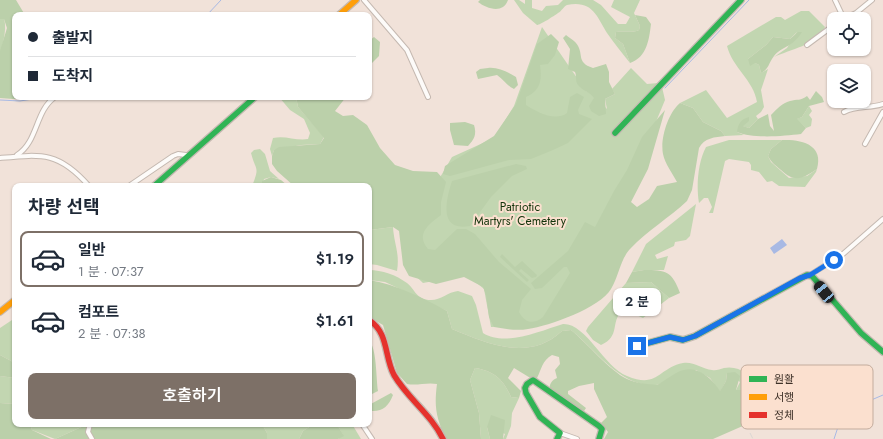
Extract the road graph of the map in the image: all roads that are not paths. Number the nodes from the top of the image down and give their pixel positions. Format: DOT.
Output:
graph roads {
  1 [pos="356,0"];
  2 [pos="361,0"];
  3 [pos="364,0"];
  4 [pos="741,0"];
  5 [pos="835,0"];
  6 [pos="872,0"];
  7 [pos="342,12"];
  8 [pos="348,12"];
  9 [pos="840,12"];
  10 [pos="858,12"];
  11 [pos="827,30"];
  12 [pos="806,45"];
  13 [pos="428,97"];
  14 [pos="53,100"];
  15 [pos="247,100"];
  16 [pos="252,100"];
  17 [pos="883,104"];
  18 [pos="844,112"];
  19 [pos="883,112"];
  20 [pos="615,133"];
  21 [pos="865,144"];
  22 [pos="186,155"];
  23 [pos="15,157"];
  24 [pos="0,158"];
  25 [pos="86,183"];
  26 [pos="132,183"];
  27 [pos="153,183"];
  28 [pos="157,183"];
  29 [pos="883,219"];
  30 [pos="810,275"];
  31 [pos="12,303"];
  32 [pos="12,305"];
  33 [pos="0,314"];
  34 [pos="372,321"];
  35 [pos="637,346"];
  36 [pos="883,352"];
  37 [pos="89,427"];
  38 [pos="364,427"];
  39 [pos="560,433"];
  40 [pos="92,439"];
  41 [pos="372,439"];
  42 [pos="443,439"];
  43 [pos="557,439"];
  44 [pos="577,439"];
  45 [pos="599,439"];
  1 -- 7 [label="main road"];
  2 -- 8 [label="main road"];
  3 -- 13 [label="street"];
  4 -- 20 [label="main road"];
  5 -- 9 [label="street"];
  6 -- 10 [label="street"];
  11 -- 12 [label="street"];
  14 -- 23 [label="street"];
  15 -- 22 [label="main road"];
  16 -- 28 [label="main road"];
  17 -- 18 [label="street"];
  19 -- 21 [label="street"];
  22 -- 26 [label="street"];
  22 -- 27 [label="main road"];
  23 -- 24 [label="street"];
  23 -- 25 [label="street"];
  29 -- 30 [label="street"];
  30 -- 35 [label="main road"];
  30 -- 36 [label="main road"];
  31 -- 33 [label="main road"];
  32 -- 33 [label="main road"];
  34 -- 42 [label="main road"];
  37 -- 40 [label="street"];
  38 -- 41 [label="street"];
  39 -- 43 [label="main road"];
  39 -- 44 [label="street"];
  39 -- 45 [label="main road"];
}
